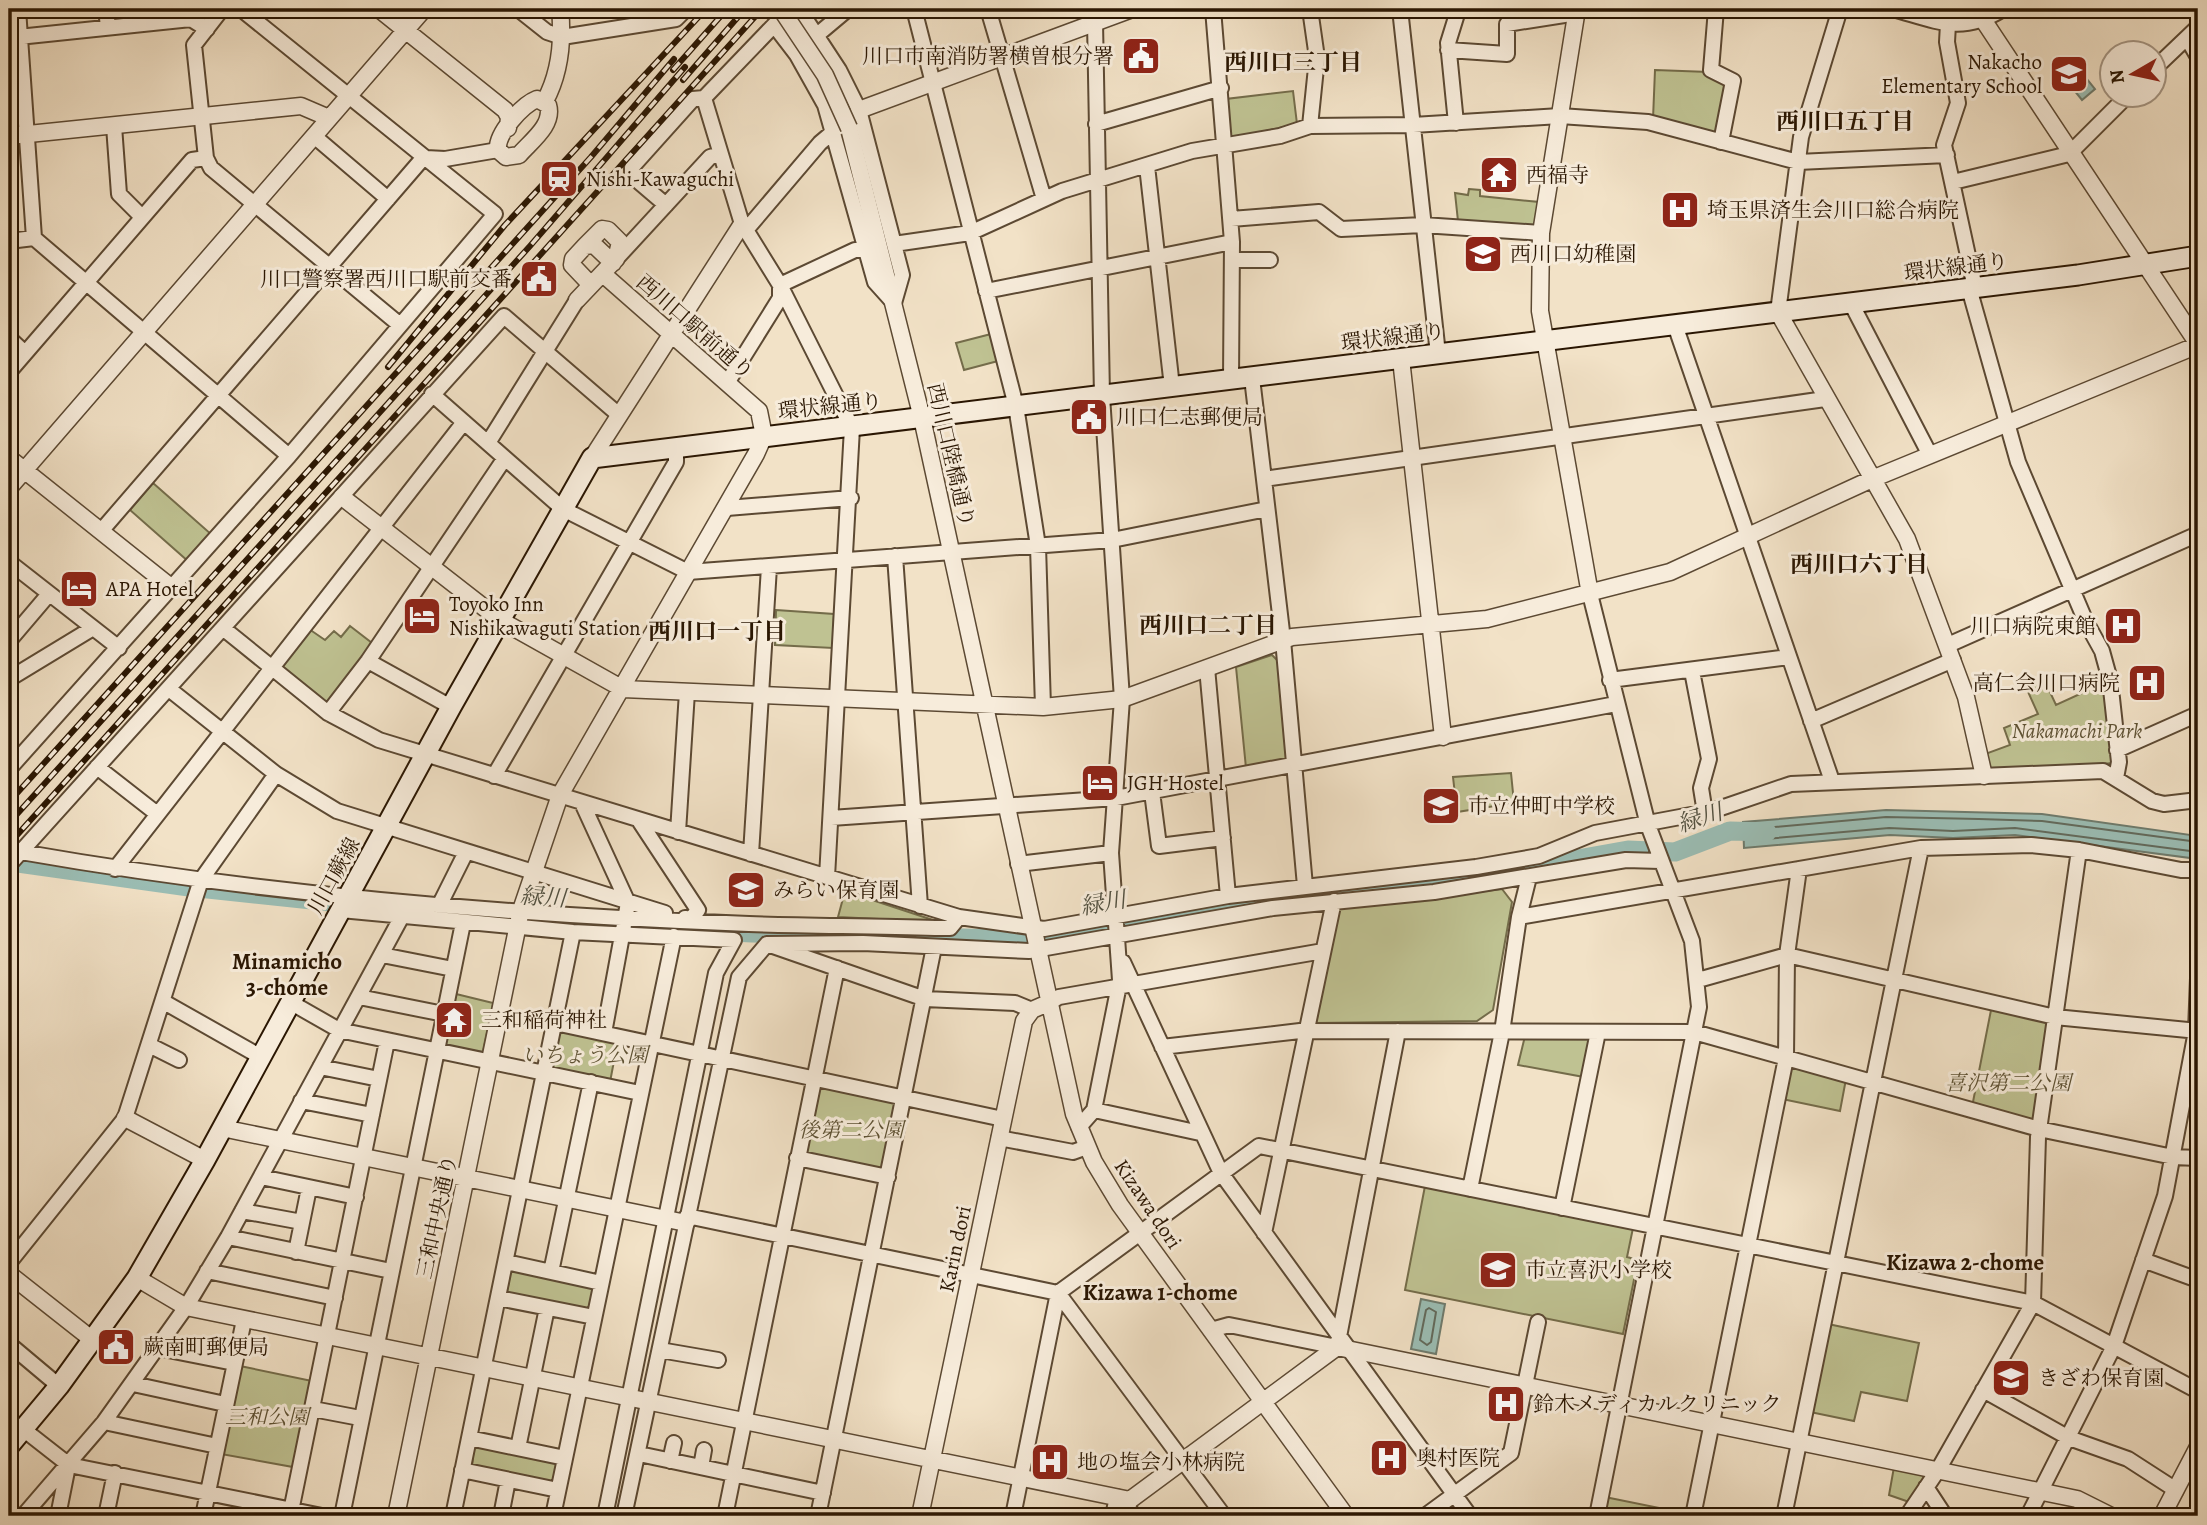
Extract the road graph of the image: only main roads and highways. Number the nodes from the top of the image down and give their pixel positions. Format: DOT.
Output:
graph roads {
  1 [pos="2198,256"];
  2 [pos="592,458"];
  3 [pos="9,1446"];
  1 -- 2 [label="main road, 環状線通り"];
  2 -- 3 [label="main road, 川口蕨線"];
}
